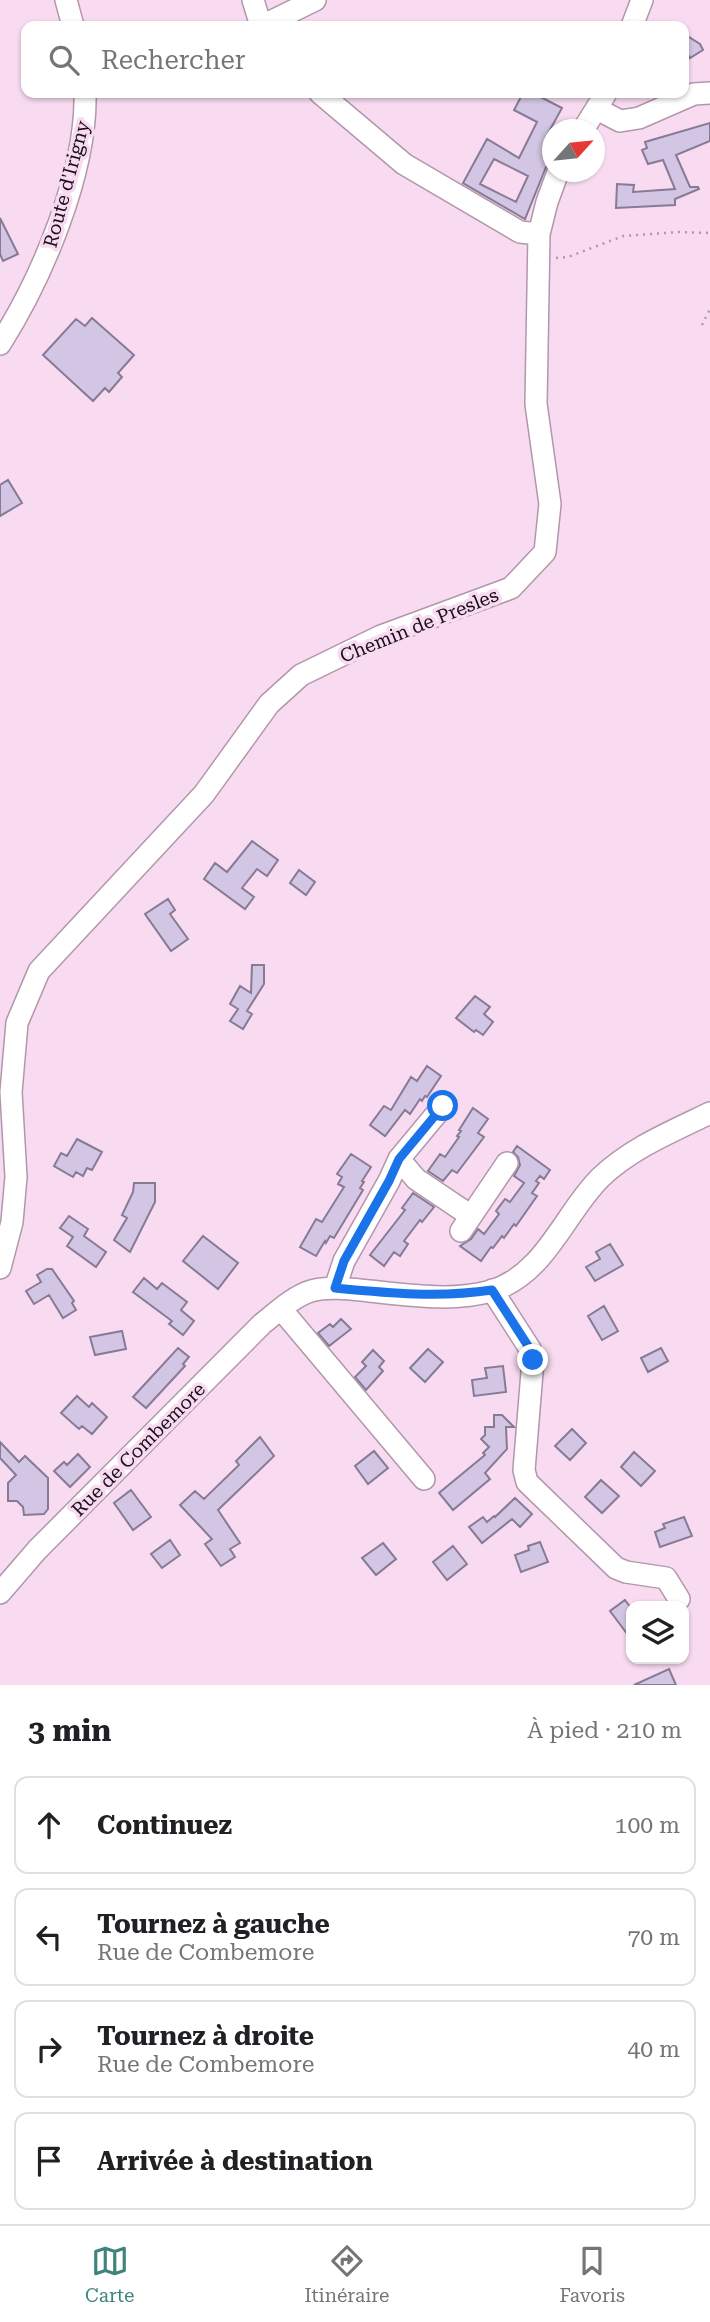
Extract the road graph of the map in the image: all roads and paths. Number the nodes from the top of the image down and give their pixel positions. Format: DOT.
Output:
graph roads {
  1 [pos="66,0"];
  2 [pos="253,0"];
  3 [pos="315,0"];
  4 [pos="642,0"];
  5 [pos="72,21"];
  6 [pos="260,21"];
  7 [pos="272,21"];
  8 [pos="634,21"];
  9 [pos="710,93"];
  10 [pos="689,96"];
  11 [pos="85,98"];
  12 [pos="326,98"];
  13 [pos="685,98"];
  14 [pos="602,101"];
  15 [pos="590,119"];
  16 [pos="554,182"];
  17 [pos="710,233"];
  18 [pos="539,234"];
  19 [pos="538,259"];
  20 [pos="710,309"];
  21 [pos="702,325"];
  22 [pos="0,344"];
  23 [pos="443,1106"];
  24 [pos="710,1112"];
  25 [pos="399,1159"];
  26 [pos="507,1163"];
  27 [pos="0,1268"];
  28 [pos="335,1288"];
  29 [pos="492,1290"];
  30 [pos="281,1309"];
  31 [pos="424,1479"];
  32 [pos="0,1593"];
  33 [pos="679,1599"];
  1 -- 5 [label="street"];
  2 -- 6 [label="street"];
  3 -- 7 [label="street"];
  4 -- 8 [label="street"];
  9 -- 10 [label="street"];
  11 -- 22 [label="street, Route d'Irigny"];
  12 -- 18 [label="street"];
  13 -- 14 [label="street"];
  14 -- 15 [label="street"];
  16 -- 18 [label="street, Chemin de Presles"];
  17 -- 19 [label="path"];
  18 -- 19 [label="street, Chemin de Presles"];
  19 -- 27 [label="street, Chemin de Presles"];
  20 -- 21 [label="path"];
  23 -- 25 [label="street"];
  24 -- 29 [label="street, Rue de Combemore"];
  25 -- 26 [label="street"];
  25 -- 28 [label="street"];
  28 -- 29 [label="street, Rue de Combemore"];
  28 -- 30 [label="street, Rue de Combemore"];
  29 -- 33 [label="street"];
  30 -- 31 [label="street"];
  30 -- 32 [label="street, Rue de Combemore"];
}
